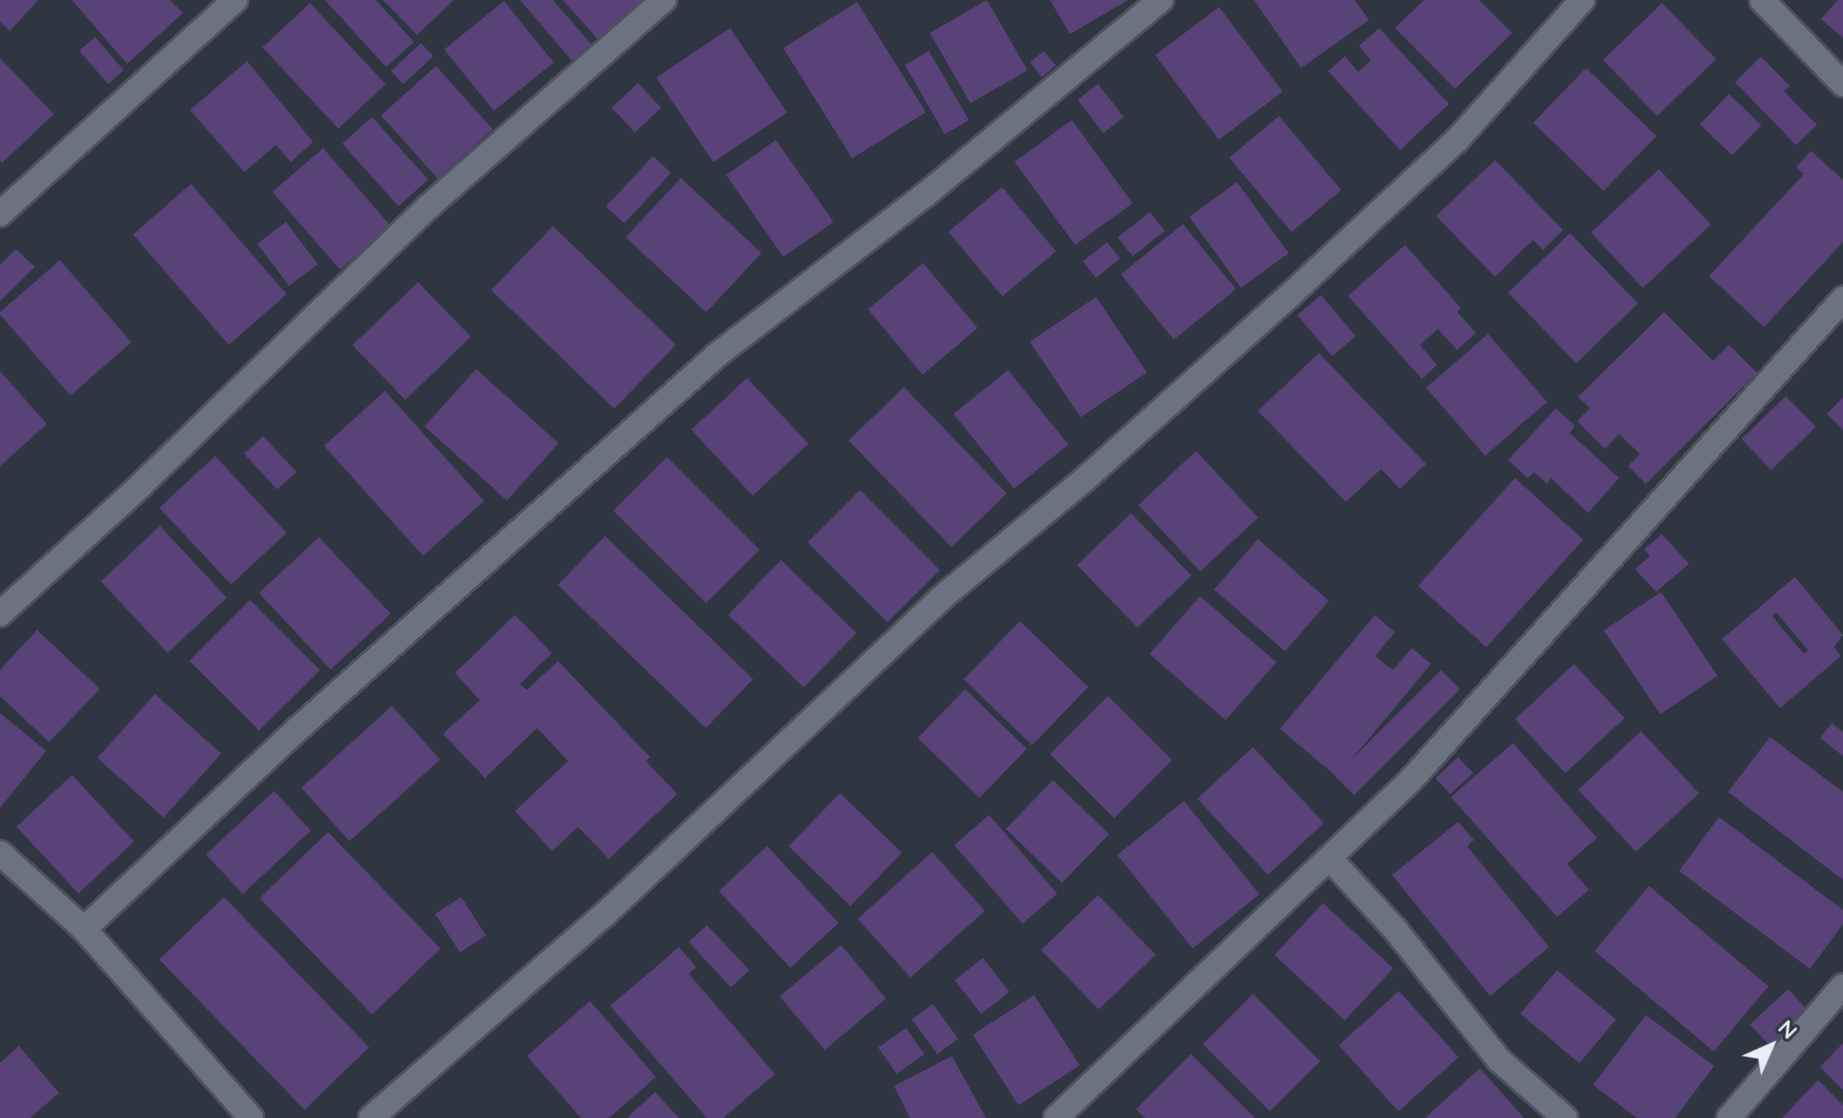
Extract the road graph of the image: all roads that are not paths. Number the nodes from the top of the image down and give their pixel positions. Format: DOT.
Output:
graph roads {
  1 [pos="235,0"];
  2 [pos="664,0"];
  3 [pos="1161,0"];
  4 [pos="1582,0"];
  5 [pos="1762,0"];
  6 [pos="1843,84"];
  7 [pos="0,214"];
  8 [pos="1843,299"];
  9 [pos="0,614"];
  10 [pos="0,853"];
  11 [pos="1331,860"];
  12 [pos="84,929"];
  13 [pos="1843,986"];
  14 [pos="251,1118"];
  15 [pos="371,1118"];
  16 [pos="1056,1118"];
  17 [pos="1565,1118"];
  18 [pos="1729,1118"];
  1 -- 7 [label="street"];
  2 -- 9 [label="street"];
  3 -- 12 [label="street"];
  4 -- 15 [label="street"];
  5 -- 6 [label="street"];
  8 -- 11 [label="street"];
  10 -- 12 [label="street"];
  11 -- 16 [label="street"];
  11 -- 17 [label="street"];
  12 -- 14 [label="street"];
  13 -- 18 [label="street"];
}
